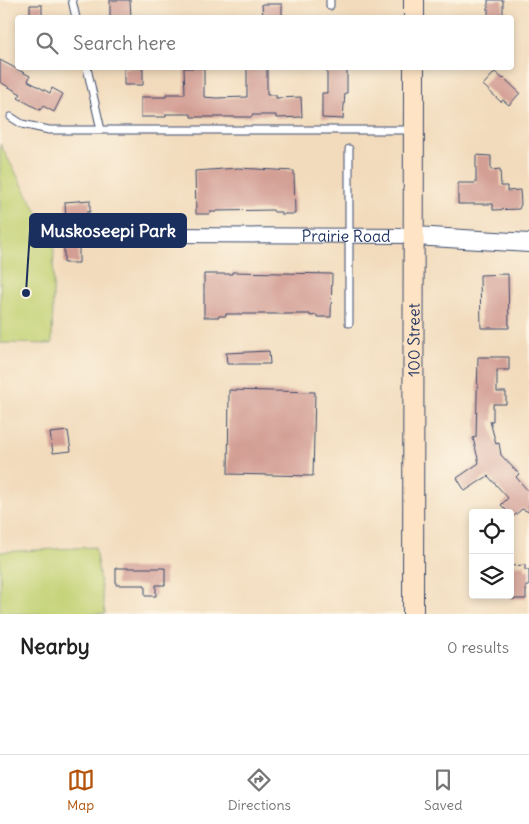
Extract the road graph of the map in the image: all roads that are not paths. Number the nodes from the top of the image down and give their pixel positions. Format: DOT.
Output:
graph roads {
  1 [pos="72,0"];
  2 [pos="414,0"];
  3 [pos="75,15"];
  4 [pos="414,15"];
  5 [pos="87,70"];
  6 [pos="414,70"];
  7 [pos="11,117"];
  8 [pos="101,130"];
  9 [pos="414,130"];
  10 [pos="349,149"];
  11 [pos="162,235"];
  12 [pos="350,236"];
  13 [pos="414,236"];
  14 [pos="529,243"];
  15 [pos="349,323"];
  16 [pos="412,614"];
  1 -- 3 [label="lane"];
  2 -- 4 [label="main road"];
  5 -- 8 [label="lane"];
  6 -- 9 [label="main road, 100 Street"];
  7 -- 8 [label="lane"];
  8 -- 9 [label="lane"];
  9 -- 13 [label="main road, 100 Street"];
  10 -- 12 [label="lane"];
  11 -- 12 [label="street, Prairie Road"];
  12 -- 13 [label="street, Prairie Road"];
  12 -- 15 [label="lane"];
  13 -- 14 [label="street, Prairie Road"];
  13 -- 16 [label="main road, 100 Street"];
}
